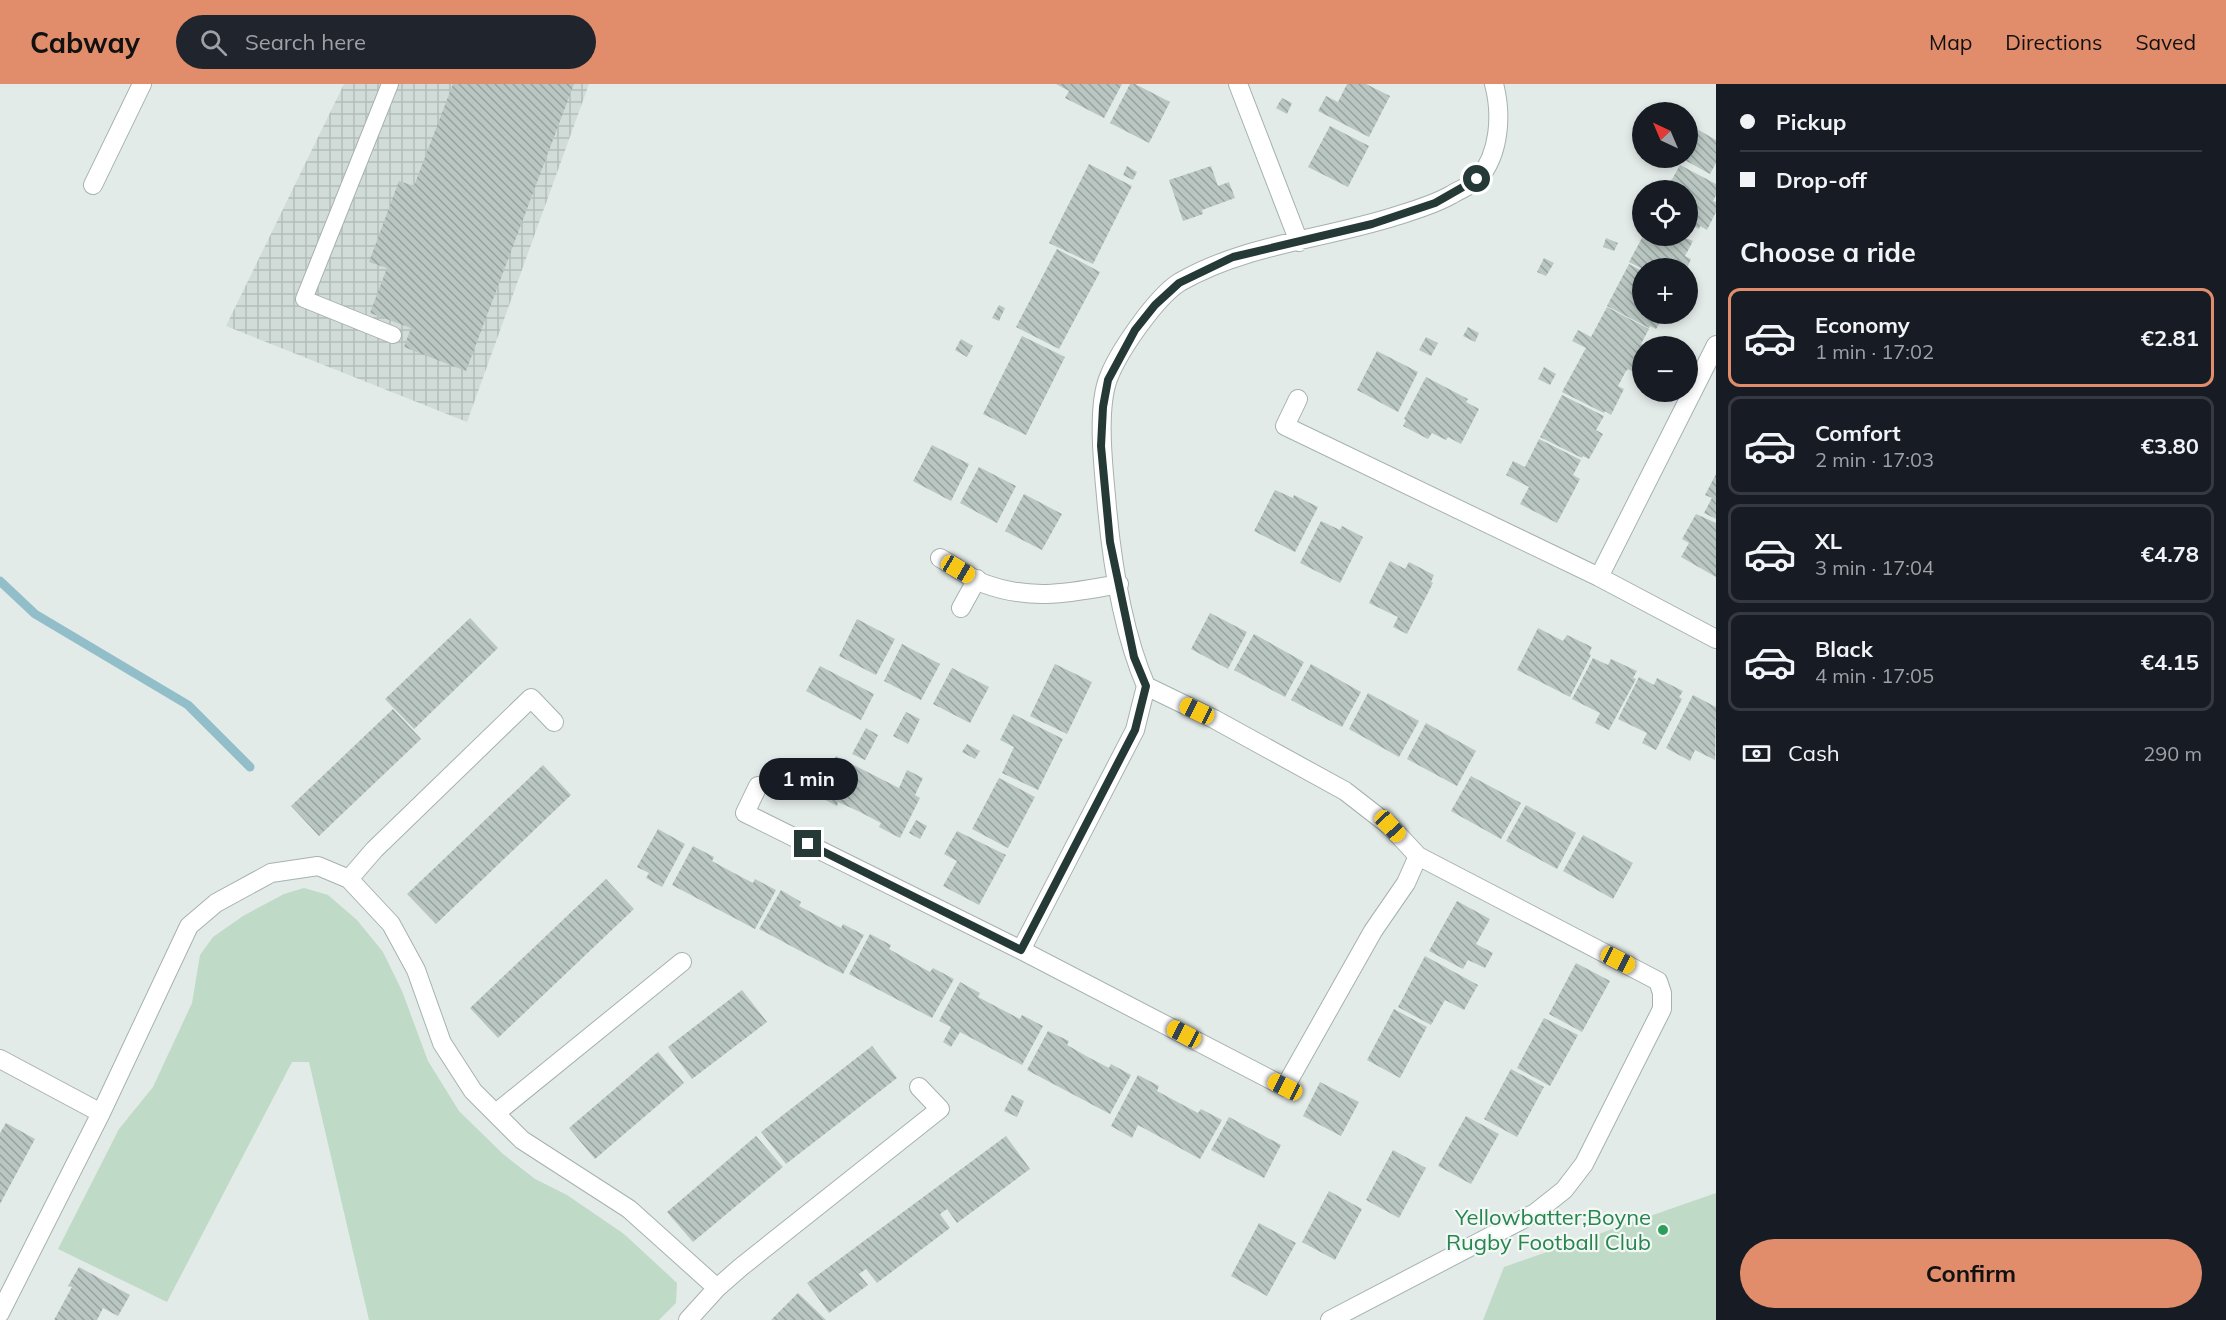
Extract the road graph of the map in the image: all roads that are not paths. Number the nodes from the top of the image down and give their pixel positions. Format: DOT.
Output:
graph roads {
  1 [pos="142,84"];
  2 [pos="390,84"];
  3 [pos="1238,84"];
  4 [pos="1494,84"];
  5 [pos="93,185"];
  6 [pos="1299,242"];
  7 [pos="393,335"];
  8 [pos="1716,345"];
  9 [pos="1298,399"];
  10 [pos="940,558"];
  11 [pos="1599,577"];
  12 [pos="977,579"];
  13 [pos="1119,584"];
  14 [pos="961,608"];
  15 [pos="1716,639"];
  16 [pos="1146,686"];
  17 [pos="554,723"];
  18 [pos="758,786"];
  19 [pos="1418,856"];
  20 [pos="350,879"];
  21 [pos="1021,950"];
  22 [pos="682,962"];
  23 [pos="0,1059"];
  24 [pos="919,1087"];
  25 [pos="101,1113"];
  26 [pos="495,1113"];
  27 [pos="717,1288"];
  28 [pos="0,1313"];
  29 [pos="1358,1314"];
  30 [pos="688,1320"];
  31 [pos="1330,1320"];
  1 -- 5 [label="street"];
  2 -- 7 [label="lane"];
  3 -- 6 [label="street"];
  4 -- 6 [label="street"];
  6 -- 13 [label="street"];
  8 -- 11 [label="street"];
  9 -- 11 [label="street"];
  10 -- 12 [label="street"];
  11 -- 15 [label="street"];
  12 -- 13 [label="street"];
  12 -- 14 [label="street"];
  13 -- 16 [label="street"];
  16 -- 19 [label="street"];
  16 -- 21 [label="street"];
  17 -- 20 [label="street"];
  18 -- 21 [label="street"];
  19 -- 21 [label="street"];
  19 -- 29 [label="street"];
  20 -- 25 [label="street"];
  20 -- 26 [label="street"];
  22 -- 26 [label="street"];
  23 -- 25 [label="street"];
  24 -- 27 [label="street"];
  25 -- 28 [label="street"];
  26 -- 27 [label="street"];
  27 -- 30 [label="street"];
  29 -- 31 [label="street"];
}
